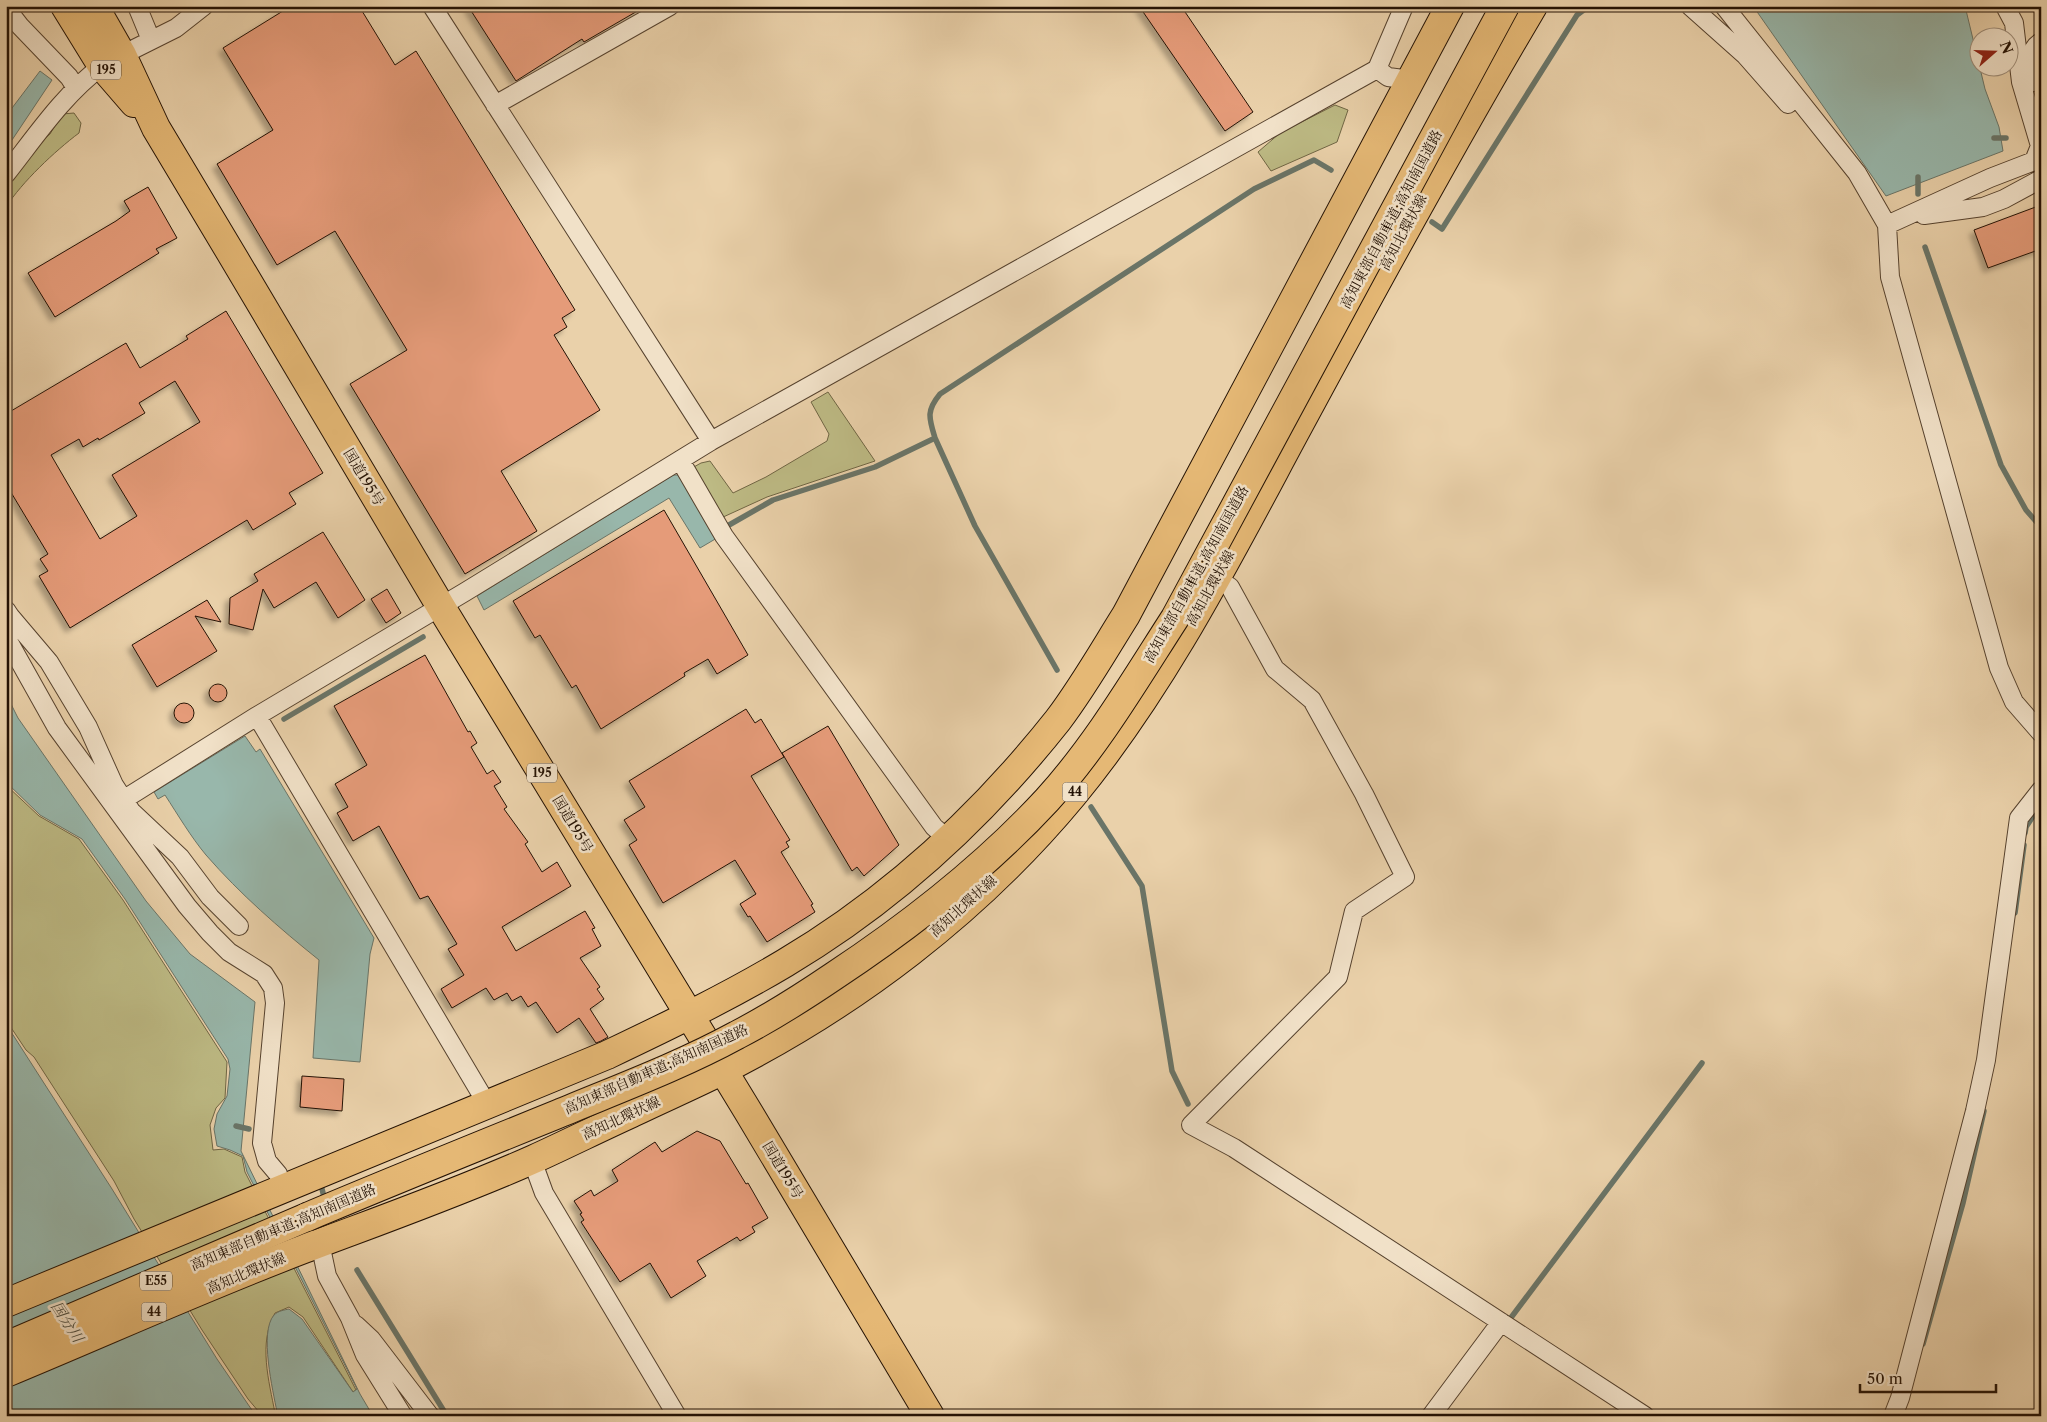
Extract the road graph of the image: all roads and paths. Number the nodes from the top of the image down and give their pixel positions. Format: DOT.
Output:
graph roads {
  1 [pos="64,6"];
  2 [pos="94,6"];
  3 [pos="137,6"];
  4 [pos="204,6"];
  5 [pos="432,6"];
  6 [pos="670,6"];
  7 [pos="1404,6"];
  8 [pos="1450,6"];
  9 [pos="1505,6"];
  10 [pos="1533,6"];
  11 [pos="1690,6"];
  12 [pos="1724,6"];
  13 [pos="2005,6"];
  14 [pos="8,9"];
  15 [pos="151,40"];
  16 [pos="2041,42"];
  17 [pos="112,60"];
  18 [pos="1377,69"];
  19 [pos="1411,80"];
  20 [pos="76,88"];
  21 [pos="495,105"];
  22 [pos="2041,108"];
  23 [pos="1857,172"];
  24 [pos="6,174"];
  25 [pos="2041,179"];
  26 [pos="1906,217"];
  27 [pos="1887,225"];
  28 [pos="711,442"];
  29 [pos="680,460"];
  30 [pos="1215,578"];
  31 [pos="441,607"];
  32 [pos="6,610"];
  33 [pos="6,637"];
  34 [pos="257,716"];
  35 [pos="2041,733"];
  36 [pos="2041,790"];
  37 [pos="119,802"];
  38 [pos="949,840"];
  39 [pos="238,926"];
  40 [pos="690,1016"];
  41 [pos="722,1070"];
  42 [pos="487,1104"];
  43 [pos="532,1160"];
  44 [pos="282,1188"];
  45 [pos="307,1217"];
  46 [pos="311,1246"];
  47 [pos="6,1303"];
  48 [pos="350,1318"];
  49 [pos="1501,1322"];
  50 [pos="6,1331"];
  51 [pos="6,1346"];
  52 [pos="6,1373"];
  53 [pos="402,1416"];
  54 [pos="430,1416"];
  55 [pos="677,1416"];
  56 [pos="930,1416"];
  57 [pos="1432,1416"];
  58 [pos="1645,1416"];
  59 [pos="1893,1416"];
  1 -- 17 [label="main road, 国道195号 / 195"];
  2 -- 17 [label="main road, 国道195号 / 195"];
  3 -- 15 [label="street"];
  4 -- 15 [label="street"];
  5 -- 21 [label="street"];
  6 -- 21 [label="street"];
  7 -- 18 [label="street"];
  8 -- 19 [label="main road"];
  9 -- 45 [label="main road, 高知東部自動車道;高知南国道路 / E55, bridge"];
  10 -- 30 [label="main road, 高知北環状線 / 44"];
  11 -- 23 [label="street"];
  12 -- 23 [label="street"];
  13 -- 26 [label="street"];
  14 -- 20 [label="street"];
  15 -- 17 [label="street"];
  16 -- 22 [label="street"];
  17 -- 20 [label="street"];
  17 -- 31 [label="main road, 国道195号 / 195"];
  18 -- 19 [label="street"];
  18 -- 28 [label="street"];
  19 -- 38 [label="main road"];
  20 -- 24 [label="street"];
  21 -- 28 [label="street"];
  23 -- 27 [label="street"];
  25 -- 26 [label="street"];
  26 -- 27 [label="street"];
  27 -- 35 [label="street"];
  28 -- 29 [label="street"];
  29 -- 31 [label="street"];
  29 -- 38 [label="street"];
  30 -- 41 [label="main road, 高知北環状線 / 44"];
  30 -- 49 [label="street"];
  31 -- 34 [label="street"];
  31 -- 40 [label="main road, 国道195号 / 195"];
  32 -- 37 [label="street"];
  33 -- 37 [label="street"];
  34 -- 37 [label="street"];
  34 -- 42 [label="street"];
  36 -- 59 [label="street"];
  37 -- 39 [label="street"];
  37 -- 44 [label="street"];
  38 -- 40 [label="main road"];
  40 -- 41 [label="main road, 国道195号 / 195"];
  40 -- 42 [label="main road"];
  41 -- 43 [label="main road, 高知北環状線 / 44"];
  41 -- 56 [label="main road, 国道195号 / 195"];
  42 -- 44 [label="main road"];
  43 -- 46 [label="main road, 高知北環状線 / 44"];
  43 -- 55 [label="street"];
  44 -- 47 [label="main road"];
  45 -- 50 [label="main road"];
  45 -- 51 [label="main road, 高知東部自動車道;高知南国道路 / E55"];
  46 -- 48 [label="street"];
  46 -- 52 [label="main road, 高知北環状線 / 44"];
  48 -- 53 [label="street"];
  48 -- 54 [label="street"];
  49 -- 57 [label="street"];
  49 -- 58 [label="street"];
}
